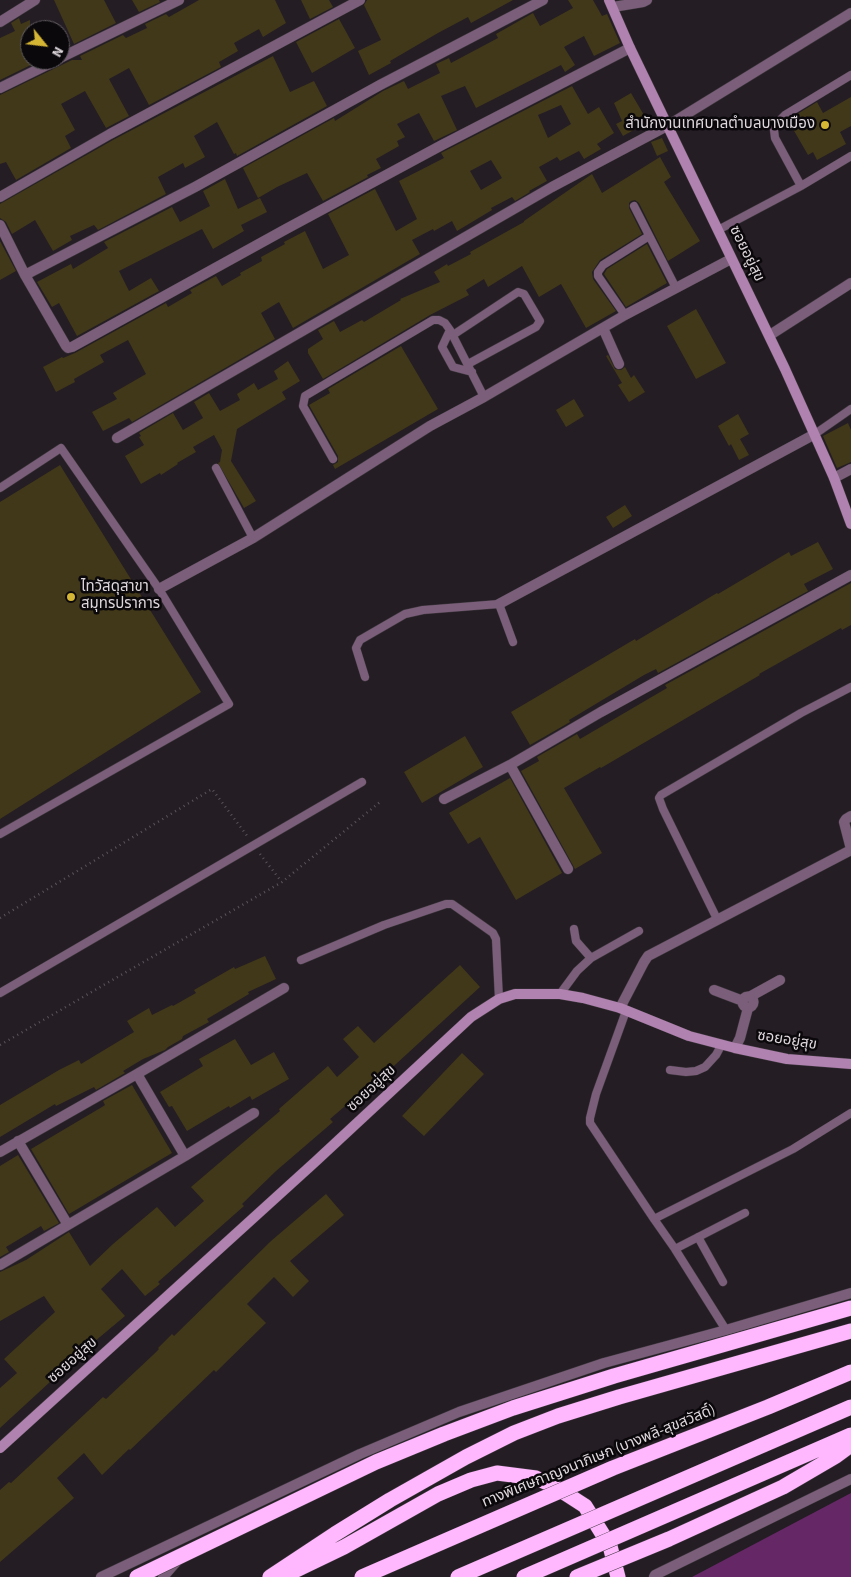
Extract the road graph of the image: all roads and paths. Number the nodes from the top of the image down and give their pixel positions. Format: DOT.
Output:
graph roads {
  1 [pos="35,0"];
  2 [pos="179,0"];
  3 [pos="360,0"];
  4 [pos="543,0"];
  5 [pos="647,0"];
  6 [pos="611,4"];
  7 [pos="851,13"];
  8 [pos="0,22"];
  9 [pos="630,48"];
  10 [pos="70,53"];
  11 [pos="36,70"];
  12 [pos="851,75"];
  13 [pos="0,88"];
  14 [pos="667,126"];
  15 [pos="851,156"];
  16 [pos="801,186"];
  17 [pos="0,197"];
  18 [pos="634,206"];
  19 [pos="0,225"];
  20 [pos="718,230"];
  21 [pos="649,236"];
  22 [pos="731,259"];
  23 [pos="25,275"];
  24 [pos="851,283"];
  25 [pos="676,288"];
  26 [pos="624,315"];
  27 [pos="603,328"];
  28 [pos="451,332"];
  29 [pos="770,335"];
  30 [pos="620,364"];
  31 [pos="470,368"];
  32 [pos="484,397"];
  33 [pos="851,409"];
  34 [pos="815,434"];
  35 [pos="117,438"];
  36 [pos="333,459"];
  37 [pos="216,468"];
  38 [pos="851,469"];
  39 [pos="834,478"];
  40 [pos="0,488"];
  41 [pos="851,524"];
  42 [pos="253,538"];
  43 [pos="851,575"];
  44 [pos="159,589"];
  45 [pos="499,604"];
  46 [pos="513,642"];
  47 [pos="365,677"];
  48 [pos="851,688"];
  49 [pos="510,764"];
  50 [pos="362,782"];
  51 [pos="444,799"];
  52 [pos="380,802"];
  53 [pos="851,816"];
  54 [pos="0,834"];
  55 [pos="252,843"];
  56 [pos="851,850"];
  57 [pos="258,851"];
  58 [pos="568,869"];
  59 [pos="282,882"];
  60 [pos="0,918"];
  61 [pos="717,919"];
  62 [pos="574,930"];
  63 [pos="639,931"];
  64 [pos="591,958"];
  65 [pos="301,960"];
  66 [pos="780,980"];
  67 [pos="284,988"];
  68 [pos="714,990"];
  69 [pos="0,994"];
  70 [pos="560,994"];
  71 [pos="500,999"];
  72 [pos="747,1002"];
  73 [pos="623,1010"];
  74 [pos="722,1044"];
  75 [pos="0,1045"];
  76 [pos="735,1048"];
  77 [pos="851,1064"];
  78 [pos="670,1070"];
  79 [pos="137,1074"];
  80 [pos="254,1112"];
  81 [pos="851,1113"];
  82 [pos="18,1141"];
  83 [pos="0,1152"];
  84 [pos="185,1156"];
  85 [pos="745,1213"];
  86 [pos="654,1219"];
  87 [pos="68,1225"];
  88 [pos="698,1237"];
  89 [pos="675,1249"];
  90 [pos="0,1265"];
  91 [pos="723,1282"];
  92 [pos="851,1293"];
  93 [pos="851,1308"];
  94 [pos="726,1330"];
  95 [pos="851,1332"];
  96 [pos="851,1372"];
  97 [pos="851,1407"];
  98 [pos="851,1434"];
  99 [pos="851,1445"];
  100 [pos="0,1448"];
  101 [pos="851,1479"];
  102 [pos="195,1532"];
  103 [pos="101,1577"];
  104 [pos="137,1577"];
  105 [pos="163,1577"];
  106 [pos="270,1577"];
  107 [pos="281,1577"];
  108 [pos="362,1577"];
  109 [pos="458,1577"];
  110 [pos="524,1577"];
  111 [pos="577,1577"];
  112 [pos="618,1577"];
  113 [pos="654,1577"];
  1 -- 8 [label="street"];
  2 -- 10 [label="street"];
  3 -- 17 [label="street"];
  4 -- 23 [label="street"];
  5 -- 6 [label="street"];
  6 -- 9 [label="street, ซอยอยู่สุข"];
  7 -- 14 [label="street"];
  9 -- 14 [label="street, ซอยอยู่สุข"];
  9 -- 23 [label="street"];
  11 -- 13 [label="street"];
  12 -- 16 [label="lane"];
  14 -- 20 [label="street, ซอยอยู่สุข"];
  14 -- 35 [label="street"];
  15 -- 16 [label="lane"];
  16 -- 20 [label="lane"];
  18 -- 21 [label="lane"];
  19 -- 23 [label="street"];
  20 -- 22 [label="street, ซอยอยู่สุข"];
  21 -- 25 [label="lane"];
  21 -- 26 [label="lane"];
  22 -- 25 [label="street"];
  22 -- 29 [label="street, ซอยอยู่สุข"];
  24 -- 29 [label="street"];
  25 -- 26 [label="street"];
  26 -- 27 [label="street"];
  27 -- 30 [label="street"];
  27 -- 32 [label="street"];
  28 -- 31 [label="lane"];
  28 -- 31 [label="lane"];
  28 -- 31 [label="lane"];
  28 -- 36 [label="lane"];
  29 -- 34 [label="street, ซอยอยู่สุข"];
  31 -- 32 [label="lane"];
  32 -- 42 [label="street"];
  33 -- 34 [label="lane"];
  34 -- 39 [label="street, ซอยอยู่สุข"];
  34 -- 45 [label="street"];
  37 -- 42 [label="lane"];
  38 -- 39 [label="street"];
  39 -- 41 [label="street, ซอยอยู่สุข"];
  40 -- 44 [label="lane"];
  42 -- 44 [label="street"];
  43 -- 49 [label="street"];
  44 -- 54 [label="lane"];
  45 -- 46 [label="lane"];
  45 -- 47 [label="lane"];
  48 -- 61 [label="lane"];
  49 -- 51 [label="street"];
  49 -- 58 [label="street"];
  50 -- 69 [label="lane"];
  52 -- 59 [label="path"];
  53 -- 56 [label="street"];
  55 -- 60 [label="path"];
  56 -- 61 [label="street"];
  57 -- 59 [label="path"];
  59 -- 75 [label="path"];
  61 -- 73 [label="street"];
  62 -- 64 [label="lane"];
  63 -- 64 [label="lane"];
  64 -- 70 [label="lane"];
  65 -- 71 [label="lane"];
  66 -- 72 [label="street"];
  67 -- 79 [label="street"];
  68 -- 72 [label="street"];
  70 -- 71 [label="street, ซอยอยู่สุข"];
  70 -- 73 [label="street, ซอยอยู่สุข"];
  71 -- 100 [label="street, ซอยอยู่สุข"];
  72 -- 76 [label="street"];
  73 -- 74 [label="street, ซอยอยู่สุข"];
  73 -- 86 [label="lane"];
  74 -- 76 [label="street, ซอยอยู่สุข"];
  74 -- 78 [label="lane"];
  76 -- 77 [label="street, ซอยอยู่สุข"];
  79 -- 82 [label="street"];
  79 -- 84 [label="street"];
  80 -- 84 [label="street"];
  81 -- 86 [label="lane"];
  82 -- 83 [label="street"];
  82 -- 87 [label="street"];
  84 -- 87 [label="street"];
  85 -- 88 [label="lane"];
  86 -- 89 [label="lane"];
  87 -- 90 [label="street"];
  88 -- 89 [label="lane"];
  88 -- 91 [label="lane"];
  89 -- 94 [label="lane"];
  92 -- 94 [label="street"];
  93 -- 104 [label="highway, bridge"];
  94 -- 102 [label="street"];
  95 -- 106 [label="highway"];
  96 -- 108 [label="highway, ทางพิเศษกาญจนาภิเษก (บางพลี-สุขสวัสดิ์), bridge"];
  97 -- 109 [label="highway, bridge"];
  98 -- 110 [label="highway, bridge"];
  99 -- 111 [label="highway, bridge"];
  101 -- 113 [label="street"];
  102 -- 103 [label="street"];
  102 -- 105 [label="street"];
  107 -- 112 [label="highway"];
}
